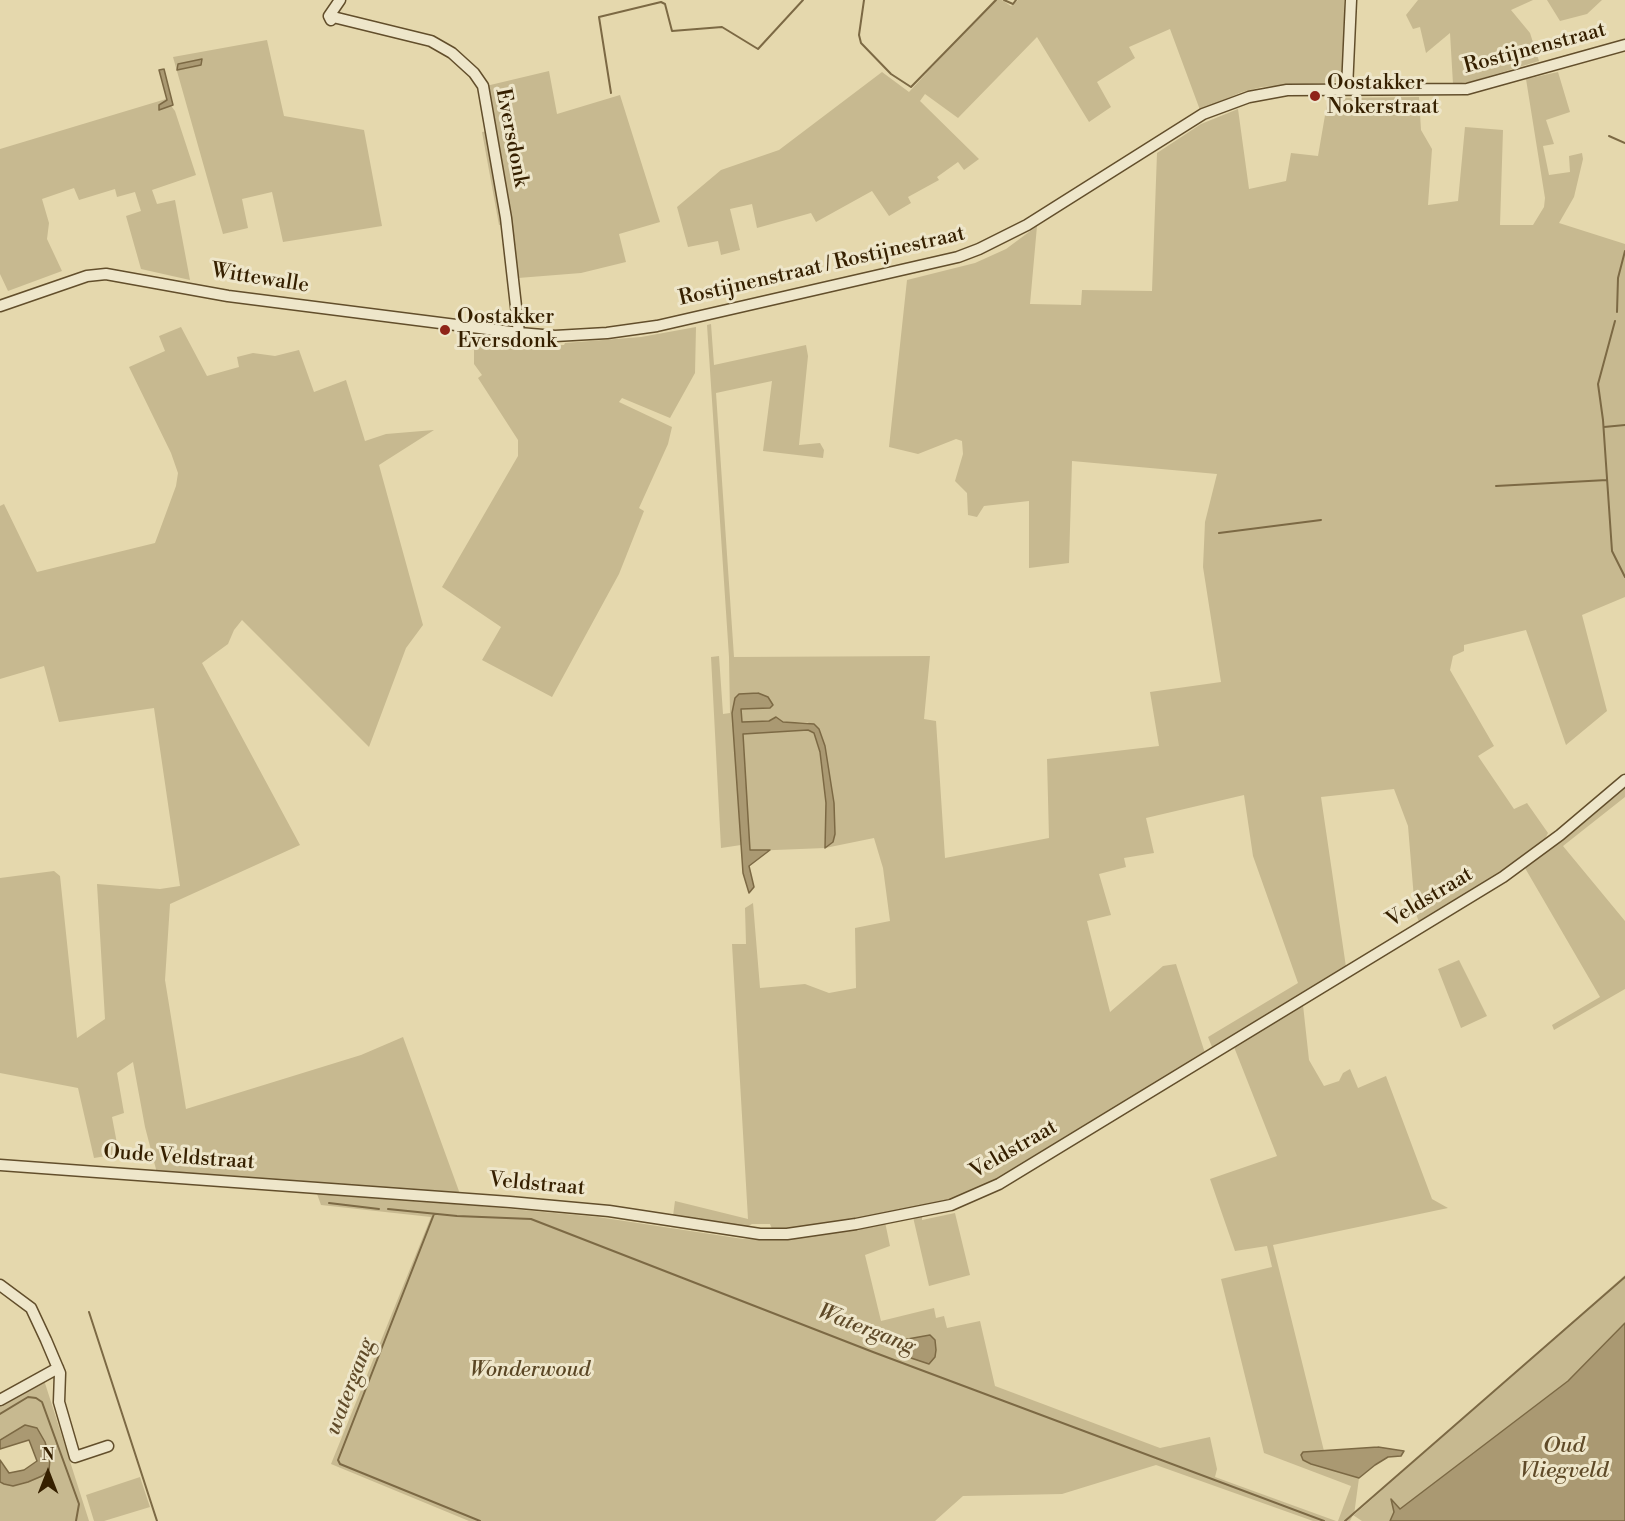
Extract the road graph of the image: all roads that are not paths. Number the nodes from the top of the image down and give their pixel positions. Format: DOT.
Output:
graph roads {
  1 [pos="340,0"];
  2 [pos="1351,0"];
  3 [pos="1625,45"];
  4 [pos="1347,89"];
  5 [pos="1382,89"];
  6 [pos="0,306"];
  7 [pos="519,333"];
  8 [pos="1625,780"];
  9 [pos="0,1159"];
  10 [pos="0,1165"];
  11 [pos="32,1166"];
  12 [pos="324,1187"];
  13 [pos="0,1285"];
  14 [pos="58,1368"];
  15 [pos="0,1400"];
  16 [pos="108,1446"];
  1 -- 7 [label="street, Eversdonk"];
  2 -- 4 [label="street"];
  3 -- 5 [label="street, Rostijnenstraat"];
  4 -- 5 [label="street, Rostijnenstraat / Rostijnestraat"];
  4 -- 7 [label="street, Rostijnenstraat / Rostijnestraat"];
  6 -- 7 [label="street, Wittewalle"];
  8 -- 12 [label="street, Veldstraat"];
  9 -- 11 [label="street, Oude Veldstraat"];
  10 -- 11 [label="street, Oude Veldstraat"];
  11 -- 12 [label="street, Oude Veldstraat"];
  13 -- 14 [label="street"];
  14 -- 15 [label="street"];
  14 -- 16 [label="street"];
}
